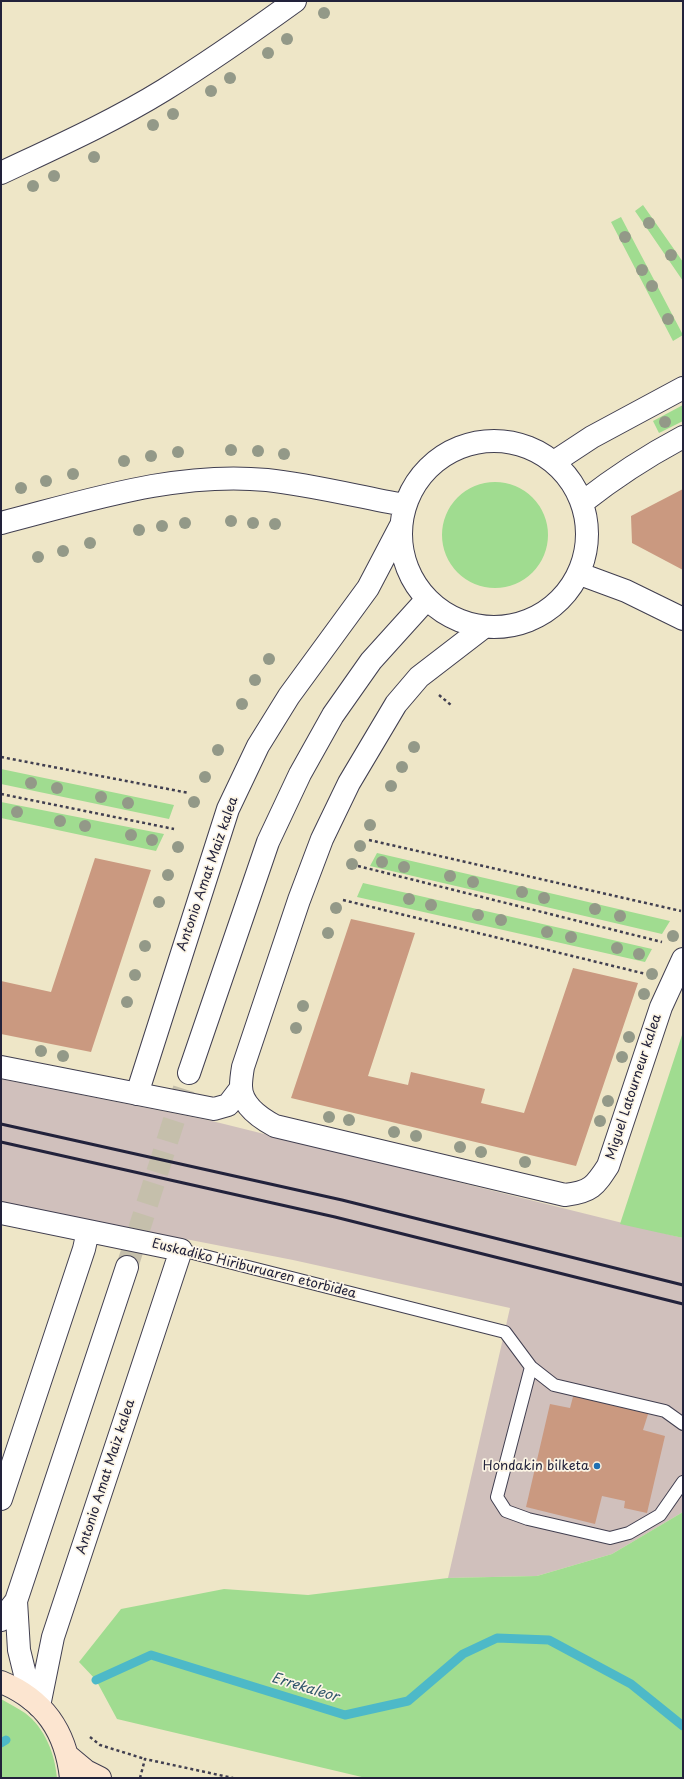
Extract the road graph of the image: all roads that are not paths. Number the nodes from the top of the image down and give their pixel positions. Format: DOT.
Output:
graph roads {
  1 [pos="295,1"];
  2 [pos="1,173"];
  3 [pos="683,388"];
  4 [pos="683,437"];
  5 [pos="554,462"];
  6 [pos="583,502"];
  7 [pos="404,505"];
  8 [pos="1,523"];
  9 [pos="400,527"];
  10 [pos="580,574"];
  11 [pos="427,599"];
  12 [pos="683,619"];
  13 [pos="484,628"];
  14 [pos="683,959"];
  15 [pos="1,1066"];
  16 [pos="189,1073"];
  17 [pos="240,1088"];
  18 [pos="137,1094"];
  19 [pos="1,1214"];
  20 [pos="88,1231"];
  21 [pos="181,1250"];
  22 [pos="127,1267"];
  23 [pos="531,1367"];
  24 [pos="683,1424"];
  25 [pos="683,1482"];
  26 [pos="1,1499"];
  27 [pos="16,1601"];
  28 [pos="1,1620"];
  29 [pos="1,1682"];
  30 [pos="35,1702"];
  31 [pos="68,1756"];
  32 [pos="71,1778"];
  33 [pos="100,1778"];
  1 -- 2 [label="street"];
  3 -- 5 [label="street"];
  4 -- 6 [label="street"];
  5 -- 6 [label="street"];
  5 -- 7 [label="street"];
  6 -- 10 [label="street"];
  7 -- 8 [label="street"];
  7 -- 9 [label="street"];
  9 -- 11 [label="street"];
  9 -- 18 [label="street, Antonio Amat Maiz kalea"];
  10 -- 12 [label="street"];
  10 -- 13 [label="street"];
  11 -- 13 [label="street"];
  11 -- 16 [label="street"];
  13 -- 17 [label="street"];
  14 -- 17 [label="street, Miguel Latourneur kalea"];
  15 -- 18 [label="street"];
  17 -- 18 [label="street"];
  19 -- 20 [label="street, Euskadiko Hiriburuaren etorbidea"];
  20 -- 21 [label="street, Euskadiko Hiriburuaren etorbidea"];
  20 -- 26 [label="street"];
  21 -- 23 [label="lane, Euskadiko Hiriburuaren etorbidea"];
  21 -- 30 [label="street, Antonio Amat Maiz kalea"];
  22 -- 27 [label="street"];
  23 -- 24 [label="lane"];
  23 -- 25 [label="lane"];
  27 -- 28 [label="street"];
  27 -- 30 [label="street"];
  29 -- 30 [label="street"];
  30 -- 31 [label="street"];
  31 -- 32 [label="street"];
  31 -- 33 [label="street"];
}
